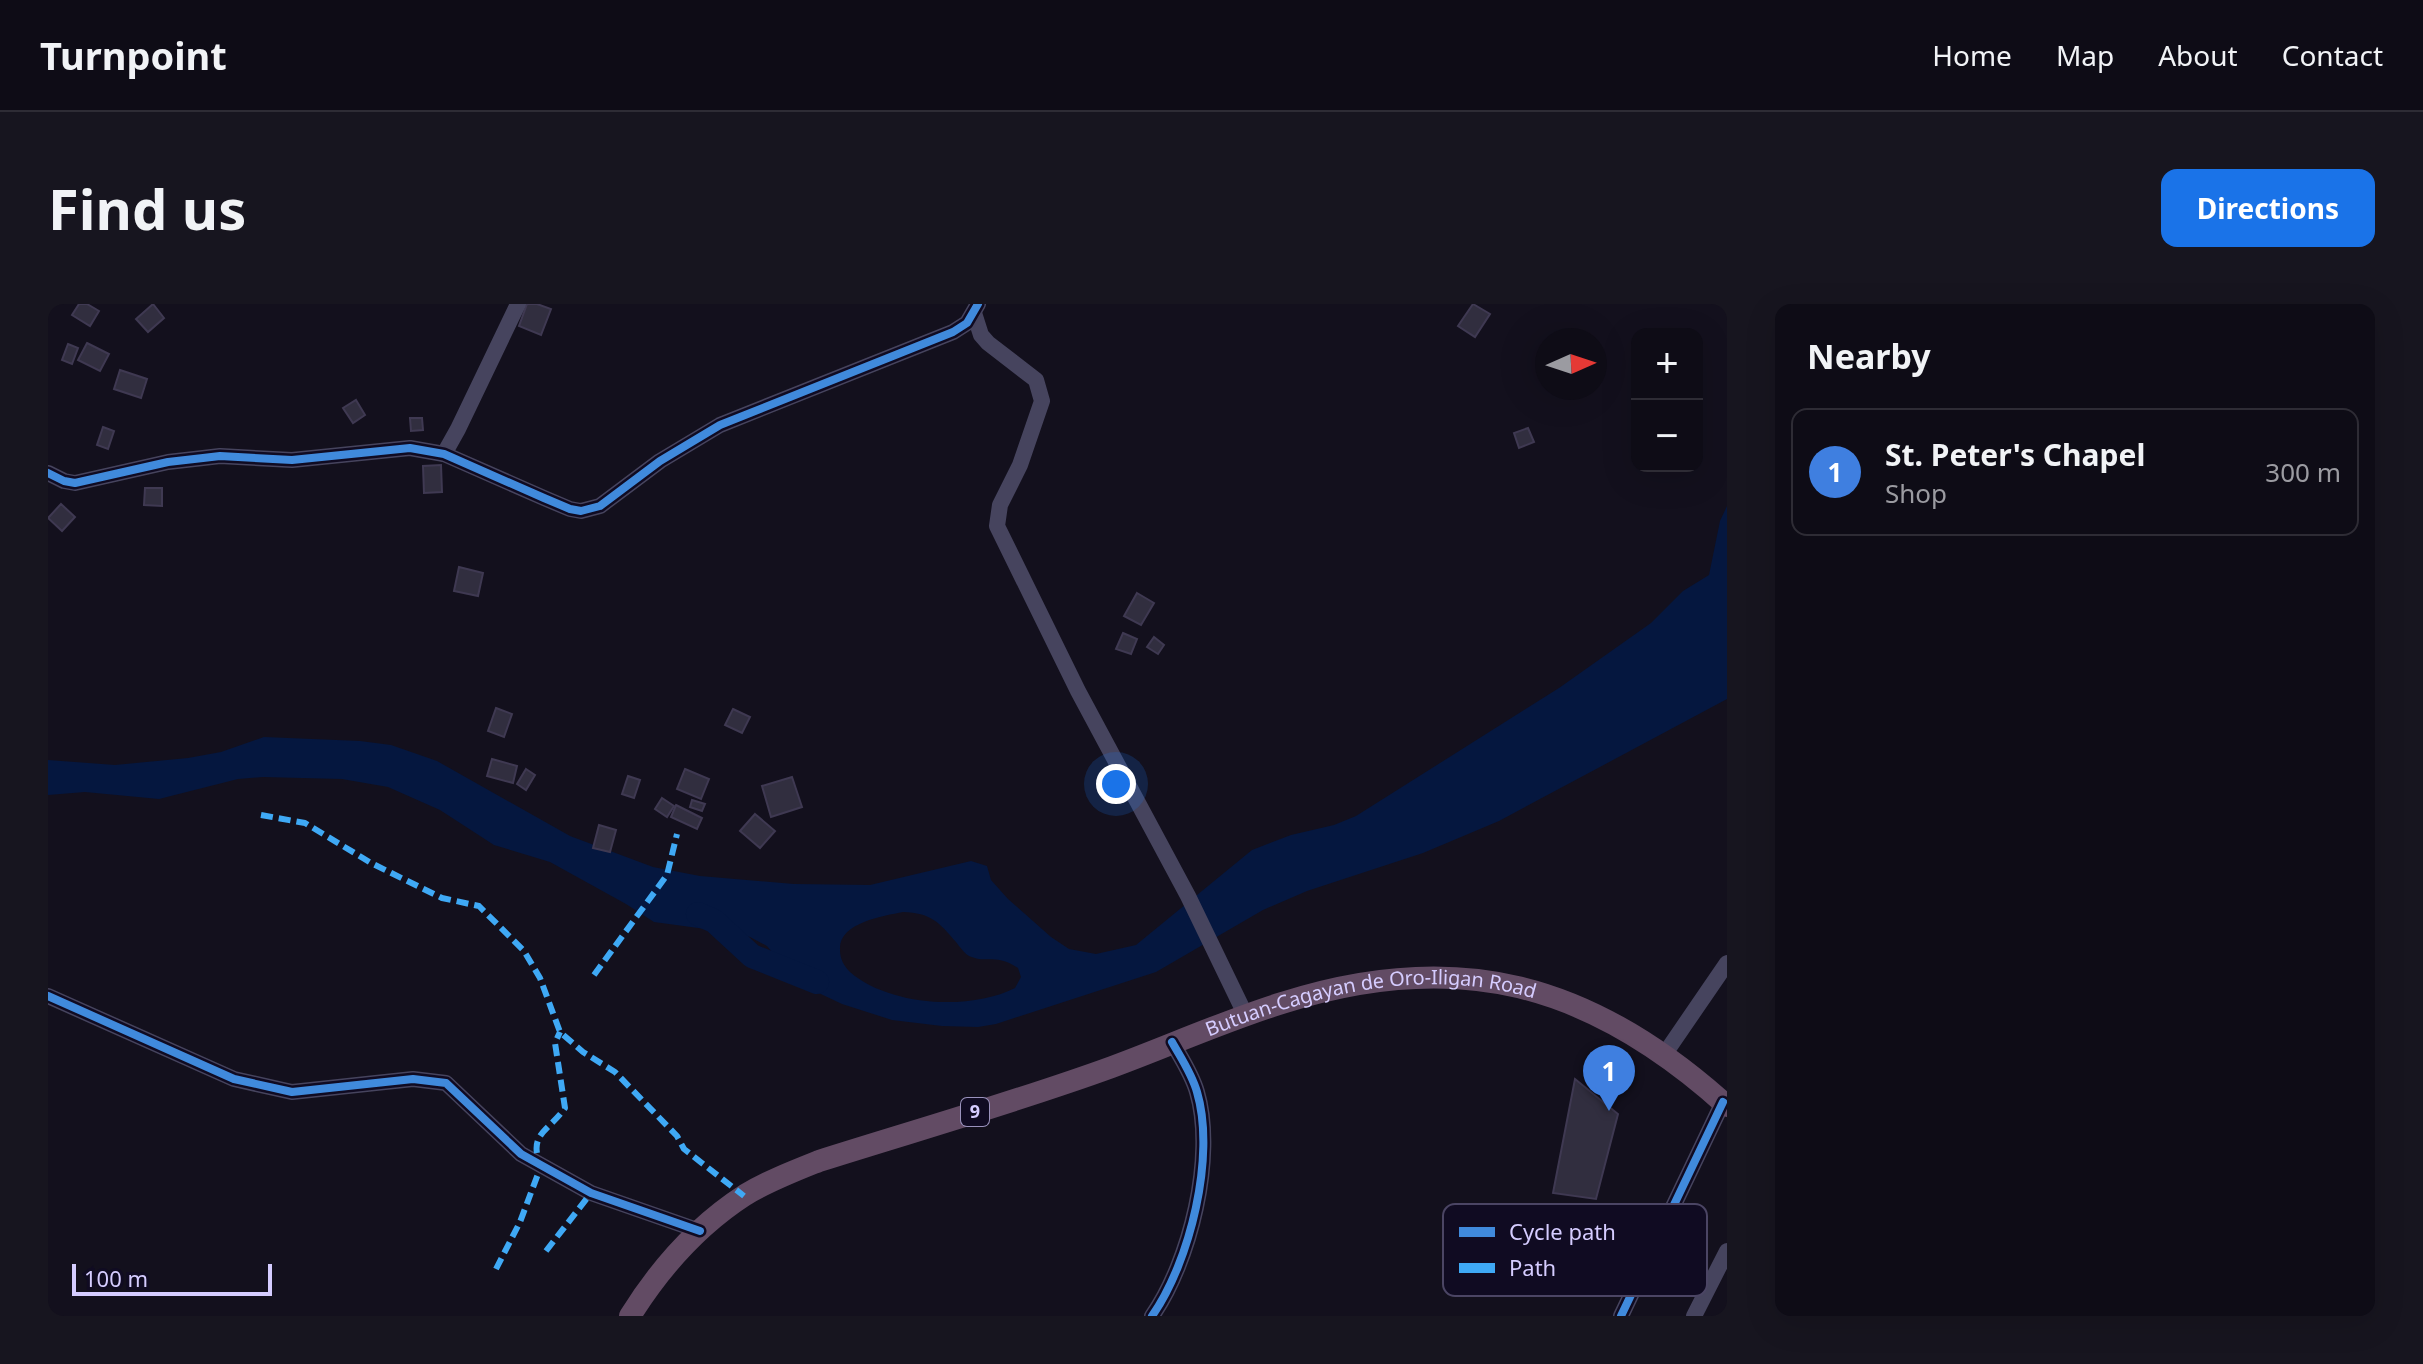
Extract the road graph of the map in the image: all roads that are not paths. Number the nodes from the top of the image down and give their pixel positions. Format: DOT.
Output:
graph roads {
  1 [pos="518,304"];
  2 [pos="976,309"];
  3 [pos="444,454"];
  4 [pos="48,473"];
  5 [pos="1727,963"];
  6 [pos="48,996"];
  7 [pos="1246,1016"];
  8 [pos="1172,1042"];
  9 [pos="1664,1055"];
  10 [pos="1725,1104"];
  11 [pos="1676,1204"];
  12 [pos="700,1231"];
  13 [pos="1727,1251"];
  14 [pos="1707,1290"];
  15 [pos="1631,1296"];
  16 [pos="1704,1296"];
  17 [pos="630,1316"];
  18 [pos="1152,1316"];
  19 [pos="1621,1316"];
  20 [pos="1694,1316"];
  1 -- 3 [label="street"];
  2 -- 3 [label="street"];
  2 -- 7 [label="street"];
  3 -- 4 [label="street"];
  5 -- 9 [label="street"];
  6 -- 12 [label="street"];
  7 -- 8 [label="highway, Butuan-Cagayan de Oro-Iligan Road / 9"];
  7 -- 9 [label="highway, Butuan-Cagayan de Oro-Iligan Road / 9"];
  8 -- 12 [label="highway, Butuan-Cagayan de Oro-Iligan Road / 9"];
  8 -- 18 [label="street"];
  9 -- 10 [label="highway, Butuan-Cagayan de Oro-Iligan Road / 9"];
  10 -- 11 [label="street"];
  12 -- 17 [label="highway, Butuan-Cagayan de Oro-Iligan Road / 9"];
  13 -- 14 [label="street"];
  15 -- 19 [label="street"];
  16 -- 20 [label="street"];
}
